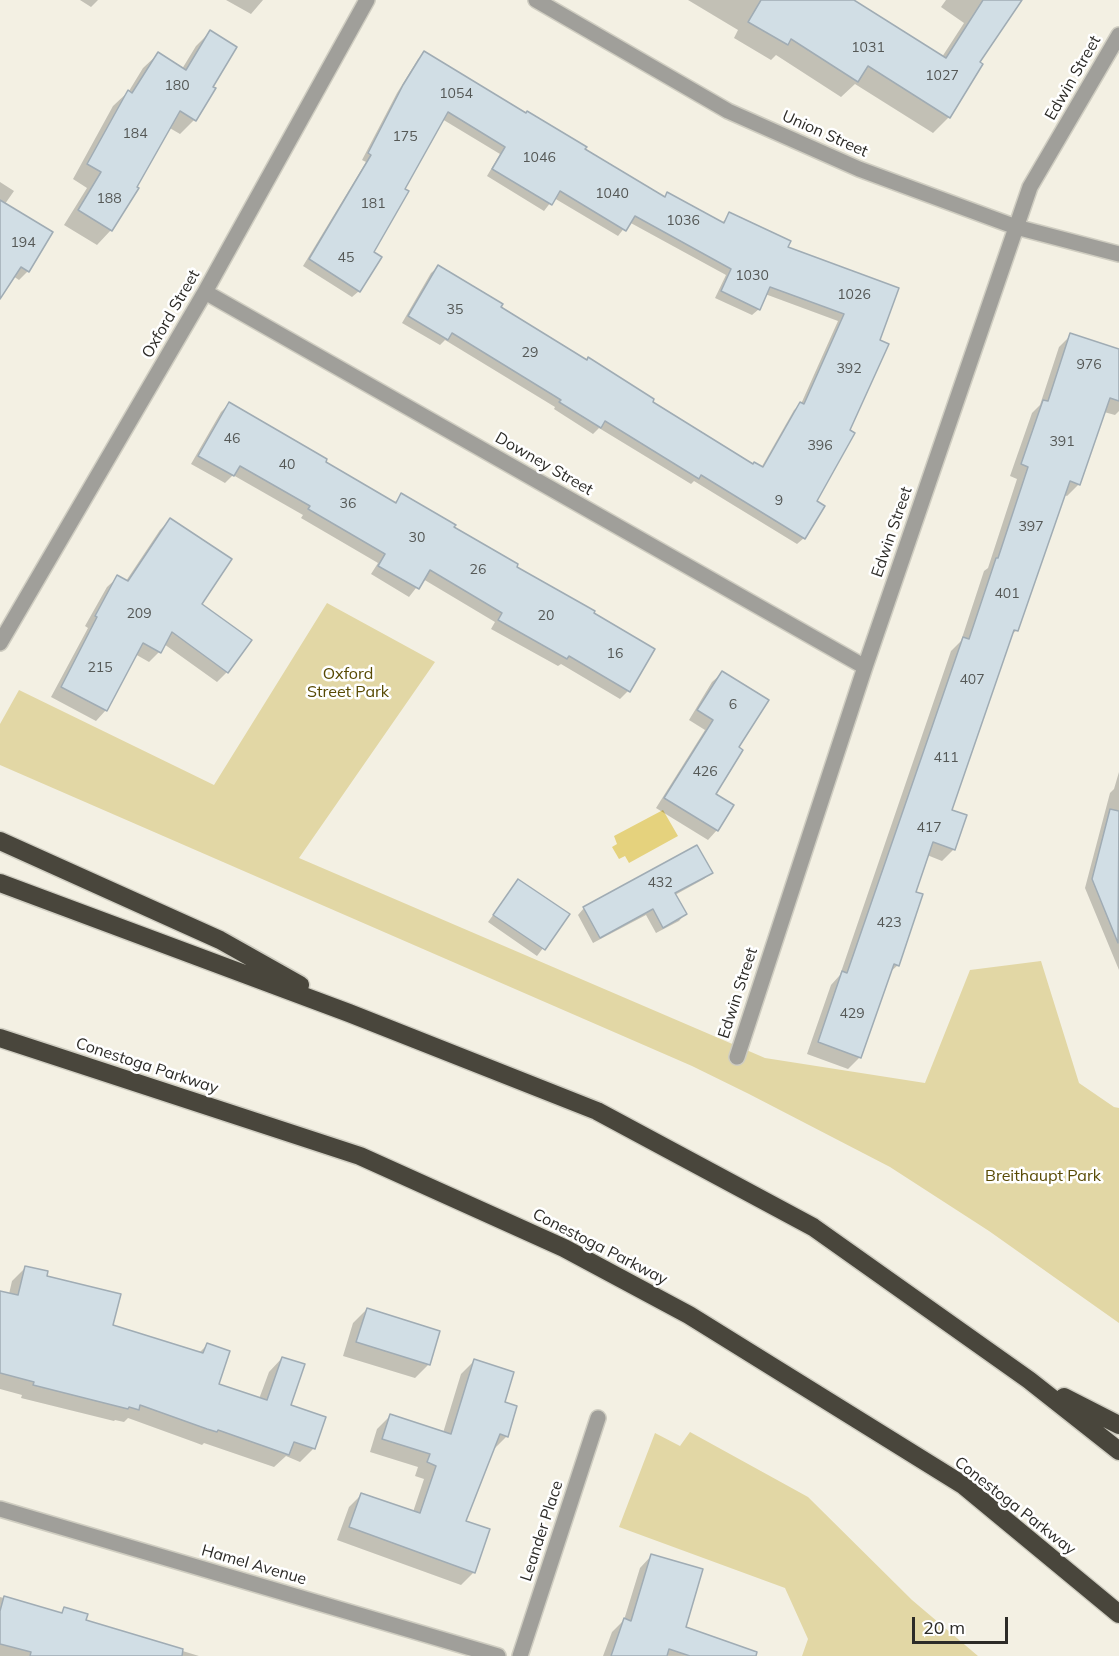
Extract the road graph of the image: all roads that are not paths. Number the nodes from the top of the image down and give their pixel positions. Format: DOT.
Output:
graph roads {
  1 [pos="367,0"];
  2 [pos="536,0"];
  3 [pos="1119,35"];
  4 [pos="1016,227"];
  5 [pos="1119,254"];
  6 [pos="206,292"];
  7 [pos="0,643"];
  8 [pos="865,667"];
  9 [pos="0,841"];
  10 [pos="0,883"];
  11 [pos="349,1013"];
  12 [pos="0,1038"];
  13 [pos="737,1057"];
  14 [pos="1029,1380"];
  15 [pos="598,1418"];
  16 [pos="1119,1425"];
  17 [pos="1119,1451"];
  18 [pos="0,1509"];
  19 [pos="1119,1614"];
  20 [pos="498,1656"];
  21 [pos="520,1656"];
  1 -- 6 [label="street, Oxford Street"];
  2 -- 4 [label="street, Union Street"];
  3 -- 4 [label="street, Edwin Street"];
  4 -- 5 [label="street, Union Street"];
  4 -- 8 [label="street, Edwin Street"];
  6 -- 7 [label="street, Oxford Street"];
  6 -- 8 [label="street, Downey Street"];
  8 -- 13 [label="street, Edwin Street"];
  9 -- 11 [label="highway"];
  10 -- 11 [label="highway"];
  11 -- 14 [label="highway"];
  12 -- 19 [label="highway, Conestoga Parkway"];
  14 -- 16 [label="highway"];
  14 -- 17 [label="highway"];
  15 -- 21 [label="street, Leander Place"];
  18 -- 20 [label="street, Hamel Avenue"];
}
